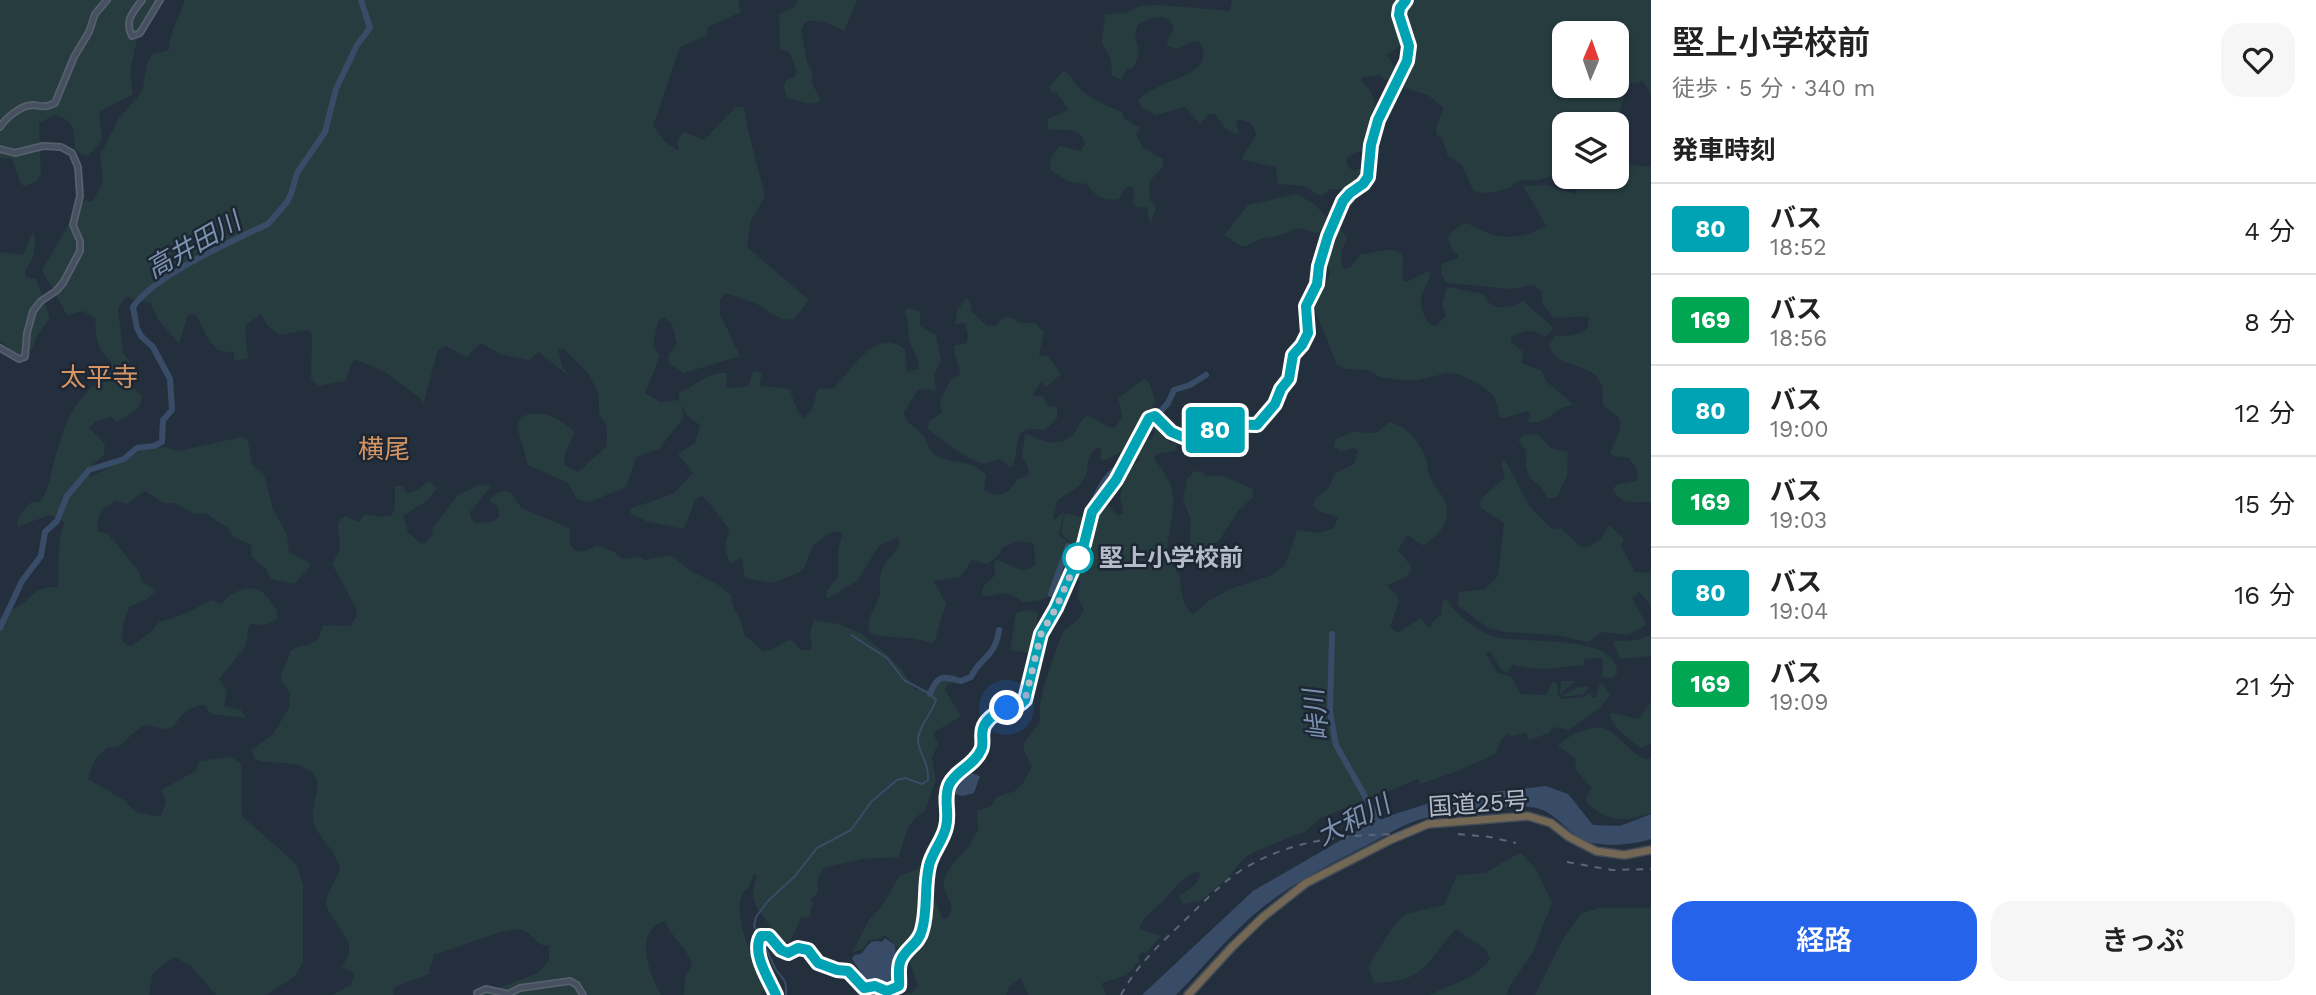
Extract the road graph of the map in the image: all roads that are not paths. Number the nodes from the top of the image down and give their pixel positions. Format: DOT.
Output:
graph roads {
  1 [pos="107,0"];
  2 [pos="142,0"];
  3 [pos="160,0"];
  4 [pos="1406,0"];
  5 [pos="0,127"];
  6 [pos="0,149"];
  7 [pos="0,348"];
  8 [pos="1651,850"];
  9 [pos="477,993"];
  10 [pos="583,995"];
  11 [pos="776,995"];
  12 [pos="1188,995"];
  1 -- 5 [label="main road"];
  2 -- 3 [label="main road"];
  4 -- 11 [label="main road"];
  6 -- 7 [label="main road"];
  8 -- 12 [label="highway, 国道25号"];
  9 -- 10 [label="main road"];
}
